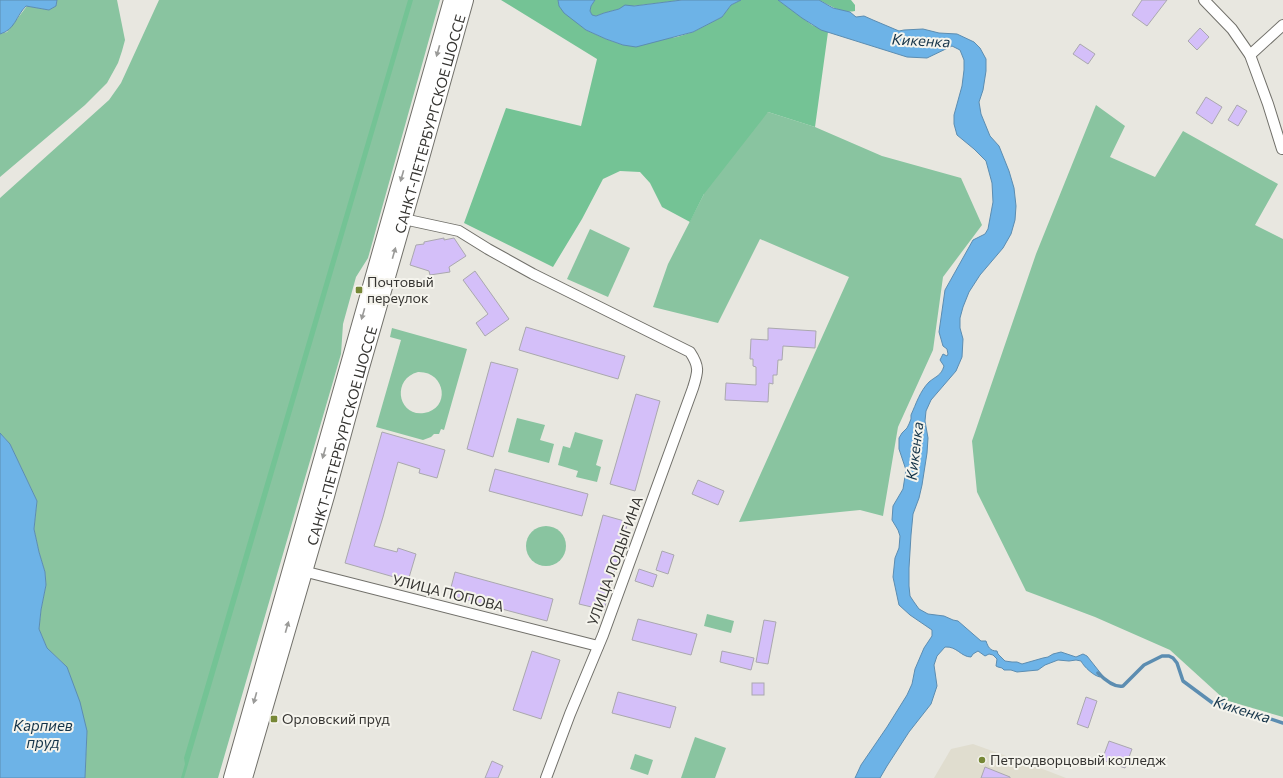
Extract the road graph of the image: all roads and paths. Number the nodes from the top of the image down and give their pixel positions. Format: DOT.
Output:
graph roads {
  1 [pos="452,0"];
  2 [pos="465,0"];
  3 [pos="1204,0"];
  4 [pos="1283,25"];
  5 [pos="1250,55"];
  6 [pos="1282,150"];
  7 [pos="397,218"];
  8 [pos="298,569"];
  9 [pos="598,646"];
  10 [pos="232,778"];
  11 [pos="244,778"];
  12 [pos="546,778"];
  1 -- 7 [label="main road, САНКТ-ПЕТЕРБУРГСКОЕ ШОССЕ, one-way"];
  2 -- 7 [label="main road, САНКТ-ПЕТЕРБУРГСКОЕ ШОССЕ"];
  3 -- 5 [label="street"];
  4 -- 5 [label="street"];
  5 -- 6 [label="street"];
  7 -- 8 [label="main road, САНКТ-ПЕТЕРБУРГСКОЕ ШОССЕ"];
  7 -- 9 [label="street, УЛИЦА ЛОДЫГИНА"];
  8 -- 9 [label="street, УЛИЦА ПОПОВА"];
  8 -- 10 [label="main road, САНКТ-ПЕТЕРБУРГСКОЕ ШОССЕ, one-way"];
  11 -- 8 [label="main road, САНКТ-ПЕТЕРБУРГСКОЕ ШОССЕ, one-way"];
  9 -- 12 [label="street, УЛИЦА ЛОДЫГИНА"];
}
